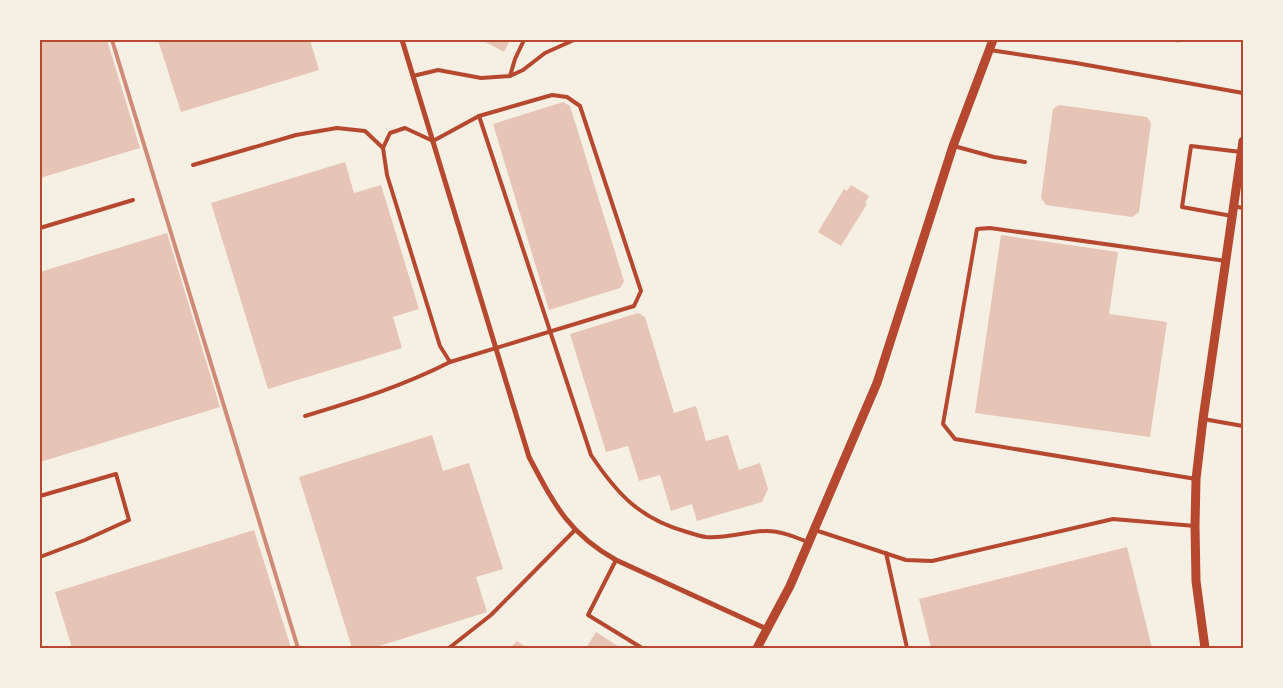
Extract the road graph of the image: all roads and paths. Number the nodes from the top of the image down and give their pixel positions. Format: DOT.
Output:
graph roads {
  1 [pos="402,40"];
  2 [pos="524,40"];
  3 [pos="574,40"];
  4 [pos="994,40"];
  5 [pos="990,50"];
  6 [pos="413,76"];
  7 [pos="510,76"];
  8 [pos="1243,93"];
  9 [pos="479,116"];
  10 [pos="1243,140"];
  11 [pos="433,142"];
  12 [pos="953,146"];
  13 [pos="383,148"];
  14 [pos="1242,158"];
  15 [pos="1025,162"];
  16 [pos="193,165"];
  17 [pos="133,200"];
  18 [pos="1236,210"];
  19 [pos="40,228"];
  20 [pos="1226,261"];
  21 [pos="549,332"];
  22 [pos="496,348"];
  23 [pos="450,362"];
  24 [pos="306,416"];
  25 [pos="1203,419"];
  26 [pos="1243,426"];
  27 [pos="1196,479"];
  28 [pos="40,496"];
  29 [pos="1195,526"];
  30 [pos="575,530"];
  31 [pos="815,530"];
  32 [pos="810,542"];
  33 [pos="886,553"];
  34 [pos="40,557"];
  35 [pos="616,560"];
  36 [pos="768,629"];
  37 [pos="449,648"];
  38 [pos="642,648"];
  39 [pos="757,648"];
  40 [pos="907,648"];
  41 [pos="1205,648"];
  1 -- 6 [label="street"];
  2 -- 7 [label="lane"];
  3 -- 7 [label="lane"];
  4 -- 5 [label="street"];
  5 -- 8 [label="lane"];
  5 -- 12 [label="street"];
  6 -- 7 [label="lane"];
  6 -- 11 [label="street"];
  9 -- 11 [label="lane"];
  9 -- 21 [label="lane"];
  9 -- 21 [label="lane"];
  10 -- 14 [label="street"];
  11 -- 13 [label="lane"];
  11 -- 22 [label="street"];
  12 -- 15 [label="lane"];
  12 -- 31 [label="street"];
  13 -- 16 [label="lane"];
  13 -- 23 [label="lane"];
  14 -- 18 [label="street"];
  14 -- 18 [label="lane"];
  17 -- 19 [label="lane"];
  18 -- 20 [label="street"];
  20 -- 25 [label="street"];
  20 -- 27 [label="lane"];
  21 -- 22 [label="lane"];
  21 -- 32 [label="lane"];
  22 -- 23 [label="lane"];
  22 -- 30 [label="street"];
  23 -- 24 [label="lane"];
  25 -- 26 [label="lane"];
  25 -- 27 [label="street"];
  27 -- 29 [label="street"];
  28 -- 34 [label="lane"];
  29 -- 33 [label="lane"];
  29 -- 41 [label="street"];
  30 -- 35 [label="street"];
  30 -- 37 [label="lane"];
  31 -- 32 [label="street"];
  31 -- 33 [label="lane"];
  32 -- 36 [label="street"];
  33 -- 40 [label="lane"];
  35 -- 36 [label="street"];
  35 -- 38 [label="lane"];
  36 -- 39 [label="street"];
}
